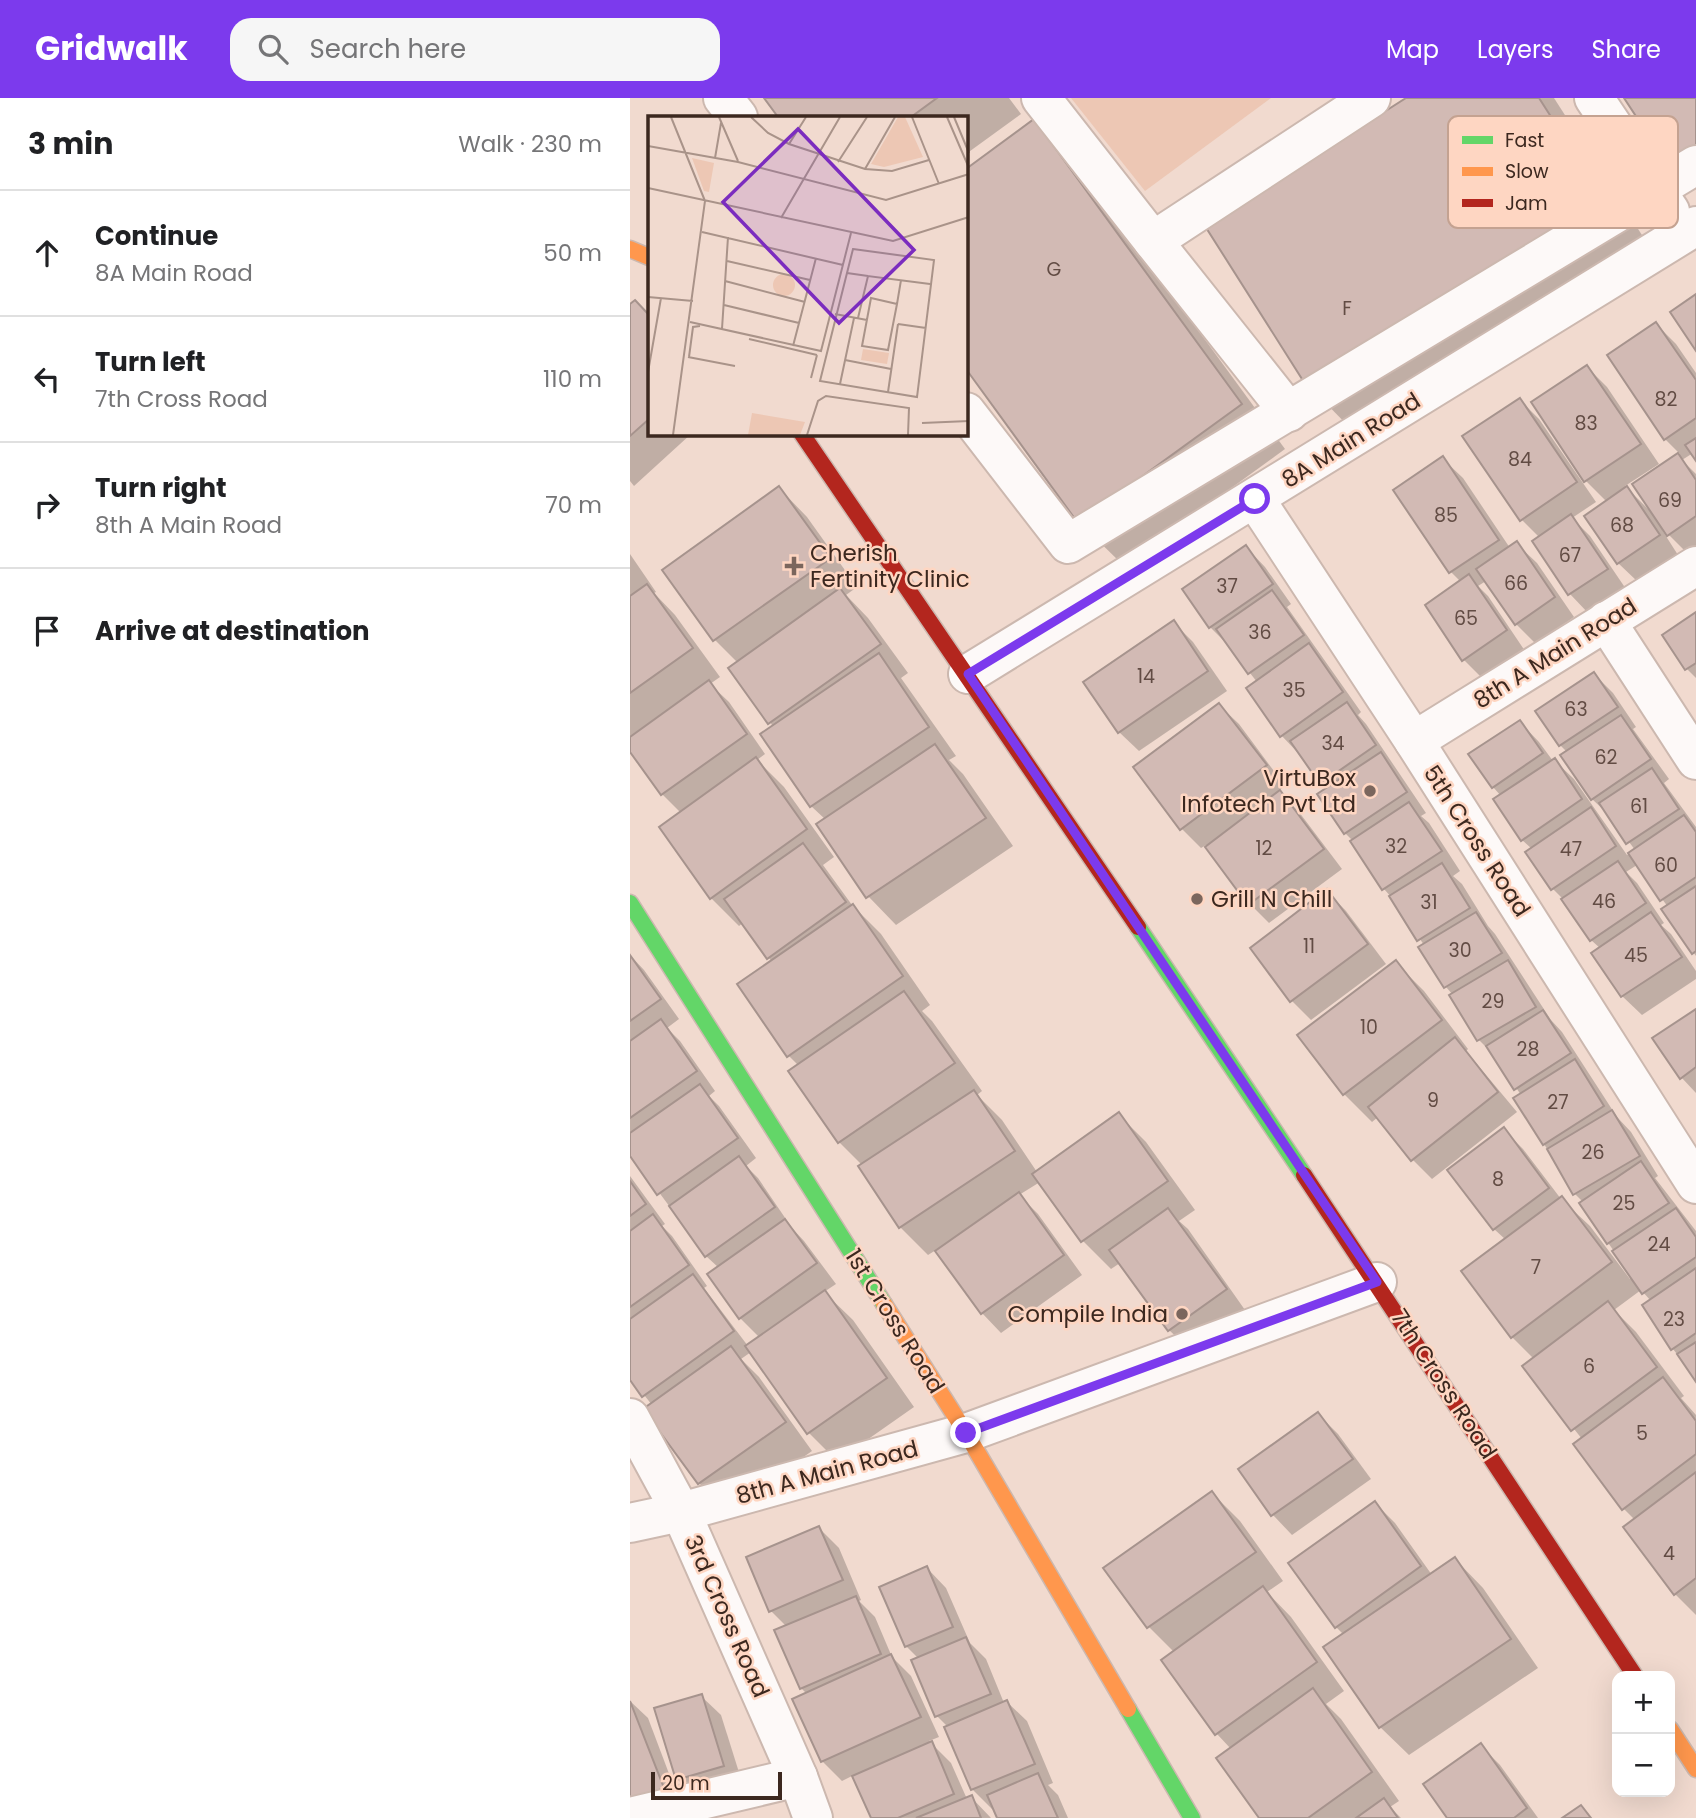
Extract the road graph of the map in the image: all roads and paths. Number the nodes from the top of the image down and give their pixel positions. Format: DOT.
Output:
graph roads {
  1 [pos="723,98"];
  2 [pos="1041,98"];
  3 [pos="1371,98"];
  4 [pos="1594,98"];
  5 [pos="737,116"];
  6 [pos="1606,116"];
  7 [pos="1696,165"];
  8 [pos="1678,177"];
  9 [pos="1678,216"];
  10 [pos="1595,228"];
  11 [pos="1690,230"];
  12 [pos="1153,242"];
  13 [pos="630,249"];
  14 [pos="648,257"];
  15 [pos="1289,412"];
  16 [pos="968,415"];
  17 [pos="803,436"];
  18 [pos="1255,499"];
  19 [pos="1696,566"];
  20 [pos="1606,621"];
  21 [pos="968,674"];
  22 [pos="1413,741"];
  23 [pos="1696,760"];
  24 [pos="630,903"];
  25 [pos="1696,1184"];
  26 [pos="1377,1282"];
  27 [pos="630,1418"];
  28 [pos="966,1433"];
  29 [pos="681,1512"];
  30 [pos="630,1523"];
  31 [pos="1632,1671"];
  32 [pos="1673,1734"];
  33 [pos="1696,1769"];
  34 [pos="798,1777"];
  35 [pos="630,1817"];
  36 [pos="813,1818"];
  37 [pos="1192,1818"];
  1 -- 5 [label="street"];
  2 -- 12 [label="street"];
  3 -- 12 [label="street"];
  4 -- 6 [label="street"];
  7 -- 8 [label="street"];
  9 -- 11 [label="street"];
  10 -- 15 [label="street"];
  11 -- 18 [label="street, 8A Main Road"];
  12 -- 15 [label="street"];
  13 -- 14 [label="street"];
  15 -- 16 [label="street"];
  17 -- 21 [label="street, 7th Cross Road"];
  18 -- 21 [label="street, 8A Main Road"];
  18 -- 22 [label="street, 5th Cross Road"];
  19 -- 20 [label="street, 8th A Main Road"];
  20 -- 22 [label="street, 8th A Main Road"];
  20 -- 23 [label="street"];
  21 -- 26 [label="street, 7th Cross Road"];
  22 -- 25 [label="street, 5th Cross Road"];
  24 -- 28 [label="street, 1st Cross Road"];
  26 -- 28 [label="street, 8th A Main Road"];
  26 -- 31 [label="street, 7th Cross Road"];
  27 -- 29 [label="street, 3rd Cross Road"];
  28 -- 29 [label="street, 8th A Main Road"];
  28 -- 37 [label="street, 1st Cross Road"];
  29 -- 30 [label="street, 8th A Main Road"];
  29 -- 34 [label="street, 3rd Cross Road"];
  32 -- 33 [label="street"];
  34 -- 35 [label="street"];
  34 -- 36 [label="street, 3rd Cross Road"];
}
